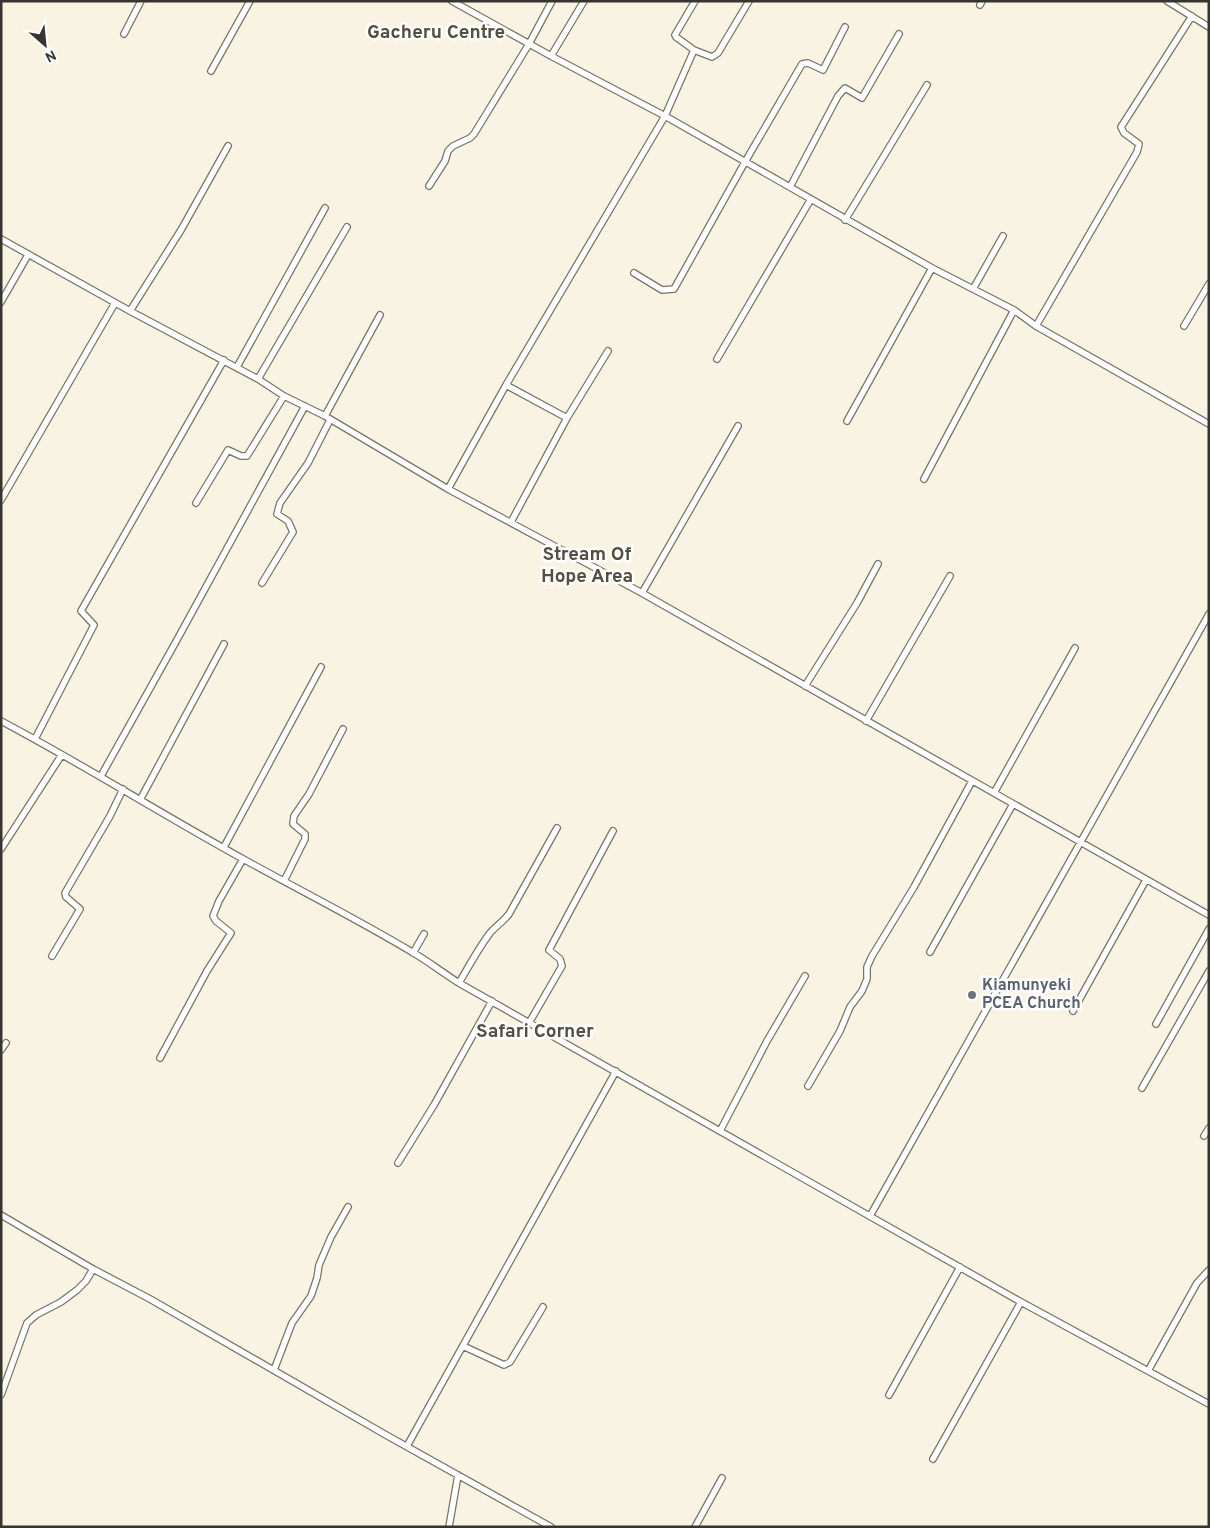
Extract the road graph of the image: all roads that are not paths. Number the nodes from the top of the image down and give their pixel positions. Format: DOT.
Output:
graph roads {
  1 [pos="141,1"];
  2 [pos="250,1"];
  3 [pos="452,1"];
  4 [pos="552,1"];
  5 [pos="584,1"];
  6 [pos="695,1"];
  7 [pos="749,1"];
  8 [pos="1166,1"];
  9 [pos="1192,16"];
  10 [pos="845,27"];
  11 [pos="1209,27"];
  12 [pos="124,34"];
  13 [pos="899,34"];
  14 [pos="529,44"];
  15 [pos="694,50"];
  16 [pos="551,56"];
  17 [pos="211,71"];
  18 [pos="927,86"];
  19 [pos="665,116"];
  20 [pos="228,146"];
  21 [pos="745,162"];
  22 [pos="429,186"];
  23 [pos="790,187"];
  24 [pos="811,199"];
  25 [pos="325,208"];
  26 [pos="845,220"];
  27 [pos="348,227"];
  28 [pos="1003,236"];
  29 [pos="1,239"];
  30 [pos="28,255"];
  31 [pos="932,268"];
  32 [pos="634,273"];
  33 [pos="1209,284"];
  34 [pos="973,288"];
  35 [pos="1,302"];
  36 [pos="115,303"];
  37 [pos="1014,310"];
  38 [pos="130,311"];
  39 [pos="380,315"];
  40 [pos="1036,326"];
  41 [pos="1184,326"];
  42 [pos="608,351"];
  43 [pos="717,359"];
  44 [pos="224,360"];
  45 [pos="237,367"];
  46 [pos="258,379"];
  47 [pos="506,385"];
  48 [pos="284,396"];
  49 [pos="305,406"];
  50 [pos="327,418"];
  51 [pos="567,418"];
  52 [pos="847,422"];
  53 [pos="1209,424"];
  54 [pos="738,426"];
  55 [pos="924,478"];
  56 [pos="448,489"];
  57 [pos="1,500"];
  58 [pos="196,503"];
  59 [pos="511,522"];
  60 [pos="878,564"];
  61 [pos="950,576"];
  62 [pos="262,584"];
  63 [pos="642,593"];
  64 [pos="1209,614"];
  65 [pos="224,644"];
  66 [pos="1075,648"];
  67 [pos="321,667"];
  68 [pos="805,686"];
  69 [pos="1,721"];
  70 [pos="866,721"];
  71 [pos="343,729"];
  72 [pos="35,739"];
  73 [pos="61,756"];
  74 [pos="100,776"];
  75 [pos="972,782"];
  76 [pos="123,789"];
  77 [pos="994,793"];
  78 [pos="140,800"];
  79 [pos="1013,804"];
  80 [pos="557,828"];
  81 [pos="614,831"];
  82 [pos="1081,843"];
  83 [pos="224,847"];
  84 [pos="1,850"];
  85 [pos="243,859"];
  86 [pos="1146,880"];
  87 [pos="284,881"];
  88 [pos="1209,915"];
  89 [pos="1209,929"];
  90 [pos="424,934"];
  91 [pos="930,952"];
  92 [pos="413,953"];
  93 [pos="52,956"];
  94 [pos="1209,971"];
  95 [pos="805,976"];
  96 [pos="459,984"];
  97 [pos="492,1001"];
  98 [pos="1073,1010"];
  99 [pos="529,1023"];
  100 [pos="1156,1024"];
  101 [pos="6,1043"];
  102 [pos="1,1050"];
  103 [pos="160,1058"];
  104 [pos="616,1071"];
  105 [pos="808,1086"];
  106 [pos="1142,1088"];
  107 [pos="1209,1128"];
  108 [pos="720,1131"];
  109 [pos="1204,1136"];
  110 [pos="398,1163"];
  111 [pos="348,1207"];
  112 [pos="1,1215"];
  113 [pos="870,1216"];
  114 [pos="960,1267"];
  115 [pos="93,1269"];
  116 [pos="1209,1270"];
  117 [pos="1020,1302"];
  118 [pos="543,1307"];
  119 [pos="463,1346"];
  120 [pos="274,1370"];
  121 [pos="1148,1371"];
  122 [pos="1,1395"];
  123 [pos="889,1395"];
  124 [pos="1209,1404"];
  125 [pos="407,1446"];
  126 [pos="934,1459"];
  127 [pos="458,1475"];
  128 [pos="722,1478"];
  129 [pos="449,1527"];
  130 [pos="551,1527"];
  131 [pos="696,1527"];
  1 -- 12 [label="street"];
  2 -- 17 [label="street"];
  3 -- 14 [label="street"];
  4 -- 14 [label="street"];
  5 -- 16 [label="street"];
  6 -- 15 [label="street"];
  7 -- 15 [label="street"];
  8 -- 9 [label="street"];
  9 -- 11 [label="street"];
  9 -- 40 [label="street"];
  10 -- 21 [label="street"];
  13 -- 23 [label="street"];
  14 -- 16 [label="street"];
  14 -- 22 [label="street"];
  15 -- 19 [label="street"];
  16 -- 19 [label="street"];
  18 -- 26 [label="street"];
  19 -- 21 [label="street"];
  19 -- 47 [label="street"];
  20 -- 38 [label="street"];
  21 -- 23 [label="street"];
  21 -- 32 [label="street"];
  23 -- 24 [label="street"];
  24 -- 26 [label="street"];
  24 -- 43 [label="street"];
  25 -- 45 [label="street"];
  26 -- 31 [label="street"];
  27 -- 46 [label="street"];
  28 -- 34 [label="street"];
  29 -- 30 [label="street"];
  30 -- 35 [label="street"];
  30 -- 36 [label="street"];
  31 -- 34 [label="street"];
  31 -- 52 [label="street"];
  33 -- 41 [label="street"];
  34 -- 37 [label="street"];
  36 -- 38 [label="street"];
  36 -- 57 [label="street"];
  37 -- 40 [label="street"];
  37 -- 55 [label="street"];
  38 -- 44 [label="street"];
  39 -- 50 [label="street"];
  40 -- 53 [label="street"];
  42 -- 51 [label="street"];
  44 -- 45 [label="street"];
  44 -- 72 [label="street"];
  45 -- 46 [label="street"];
  46 -- 48 [label="street"];
  47 -- 51 [label="street"];
  47 -- 56 [label="street"];
  48 -- 49 [label="street"];
  48 -- 58 [label="street"];
  49 -- 50 [label="street"];
  49 -- 74 [label="street"];
  50 -- 56 [label="street"];
  50 -- 62 [label="street"];
  51 -- 59 [label="street"];
  54 -- 63 [label="street"];
  56 -- 59 [label="street"];
  59 -- 63 [label="street"];
  60 -- 68 [label="street"];
  61 -- 70 [label="street"];
  63 -- 68 [label="street"];
  64 -- 82 [label="street"];
  65 -- 78 [label="street"];
  66 -- 77 [label="street"];
  67 -- 83 [label="street"];
  68 -- 70 [label="street"];
  69 -- 72 [label="street"];
  70 -- 75 [label="street"];
  71 -- 87 [label="street"];
  72 -- 73 [label="street"];
  73 -- 74 [label="street"];
  73 -- 84 [label="street"];
  74 -- 76 [label="street"];
  75 -- 77 [label="street"];
  75 -- 105 [label="street"];
  76 -- 78 [label="street"];
  76 -- 93 [label="street"];
  77 -- 79 [label="street"];
  78 -- 83 [label="street"];
  79 -- 82 [label="street"];
  79 -- 91 [label="street"];
  80 -- 96 [label="street"];
  81 -- 99 [label="street"];
  82 -- 86 [label="street"];
  82 -- 113 [label="street"];
  83 -- 85 [label="street"];
  85 -- 87 [label="street"];
  85 -- 103 [label="street"];
  86 -- 88 [label="street"];
  86 -- 98 [label="street"];
  87 -- 92 [label="street"];
  89 -- 100 [label="street"];
  90 -- 92 [label="street"];
  92 -- 96 [label="street"];
  94 -- 106 [label="street"];
  95 -- 108 [label="street"];
  96 -- 97 [label="street"];
  97 -- 99 [label="street"];
  97 -- 110 [label="street"];
  99 -- 104 [label="street"];
  101 -- 102 [label="street"];
  104 -- 108 [label="street"];
  104 -- 119 [label="street"];
  107 -- 109 [label="street"];
  108 -- 113 [label="street"];
  111 -- 120 [label="street"];
  112 -- 115 [label="street"];
  113 -- 114 [label="street"];
  114 -- 117 [label="street"];
  114 -- 123 [label="street"];
  115 -- 120 [label="street"];
  115 -- 122 [label="street"];
  116 -- 121 [label="street"];
  117 -- 121 [label="street"];
  117 -- 126 [label="street"];
  118 -- 119 [label="street"];
  119 -- 125 [label="street"];
  120 -- 125 [label="street"];
  121 -- 124 [label="street"];
  125 -- 127 [label="street"];
  127 -- 129 [label="street"];
  127 -- 130 [label="street"];
  128 -- 131 [label="street"];
}
